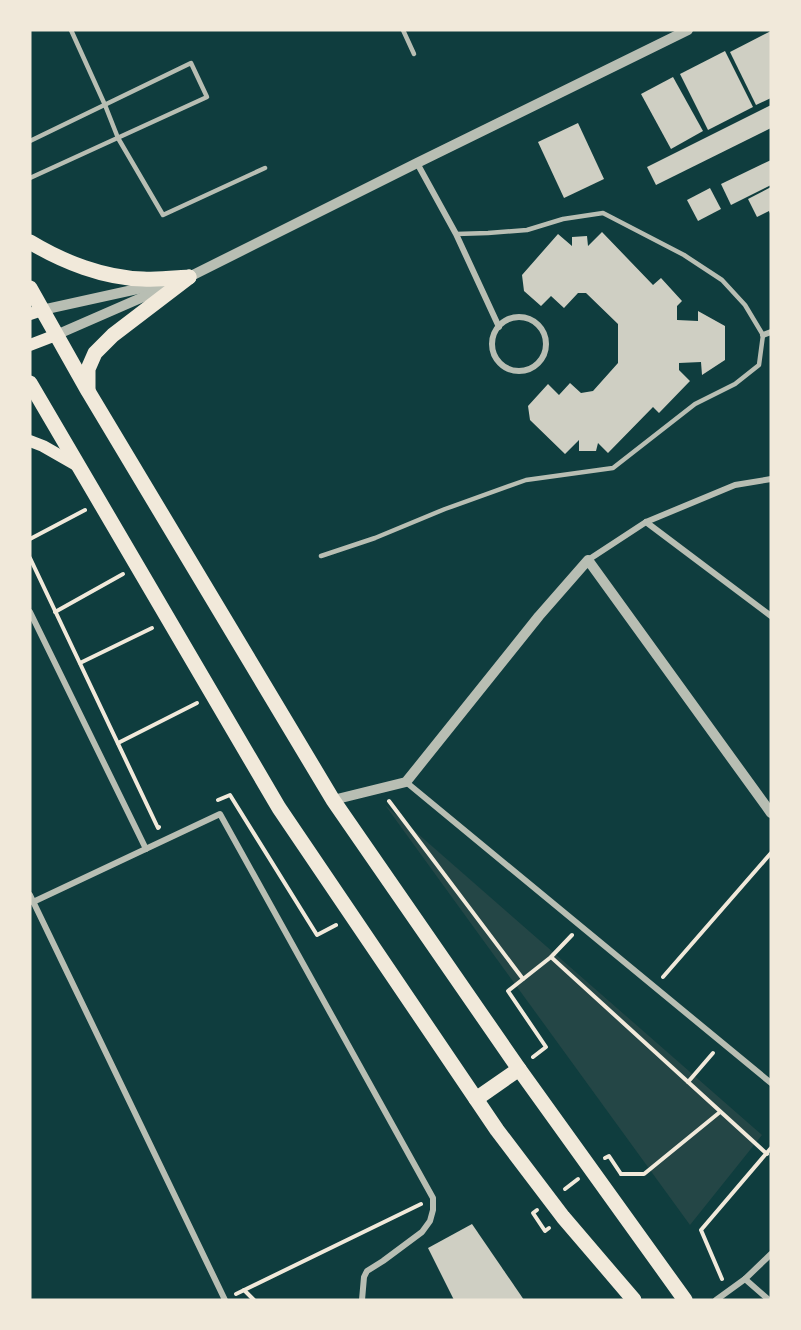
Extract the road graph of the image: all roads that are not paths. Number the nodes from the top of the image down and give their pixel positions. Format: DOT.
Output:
graph roads {
  1 [pos="71,30"];
  2 [pos="403,30"];
  3 [pos="688,30"];
  4 [pos="414,54"];
  5 [pos="105,105"];
  6 [pos="118,138"];
  7 [pos="30,141"];
  8 [pos="417,163"];
  9 [pos="265,168"];
  10 [pos="30,178"];
  11 [pos="456,234"];
  12 [pos="30,242"];
  13 [pos="189,277"];
  14 [pos="30,288"];
  15 [pos="36,312"];
  16 [pos="499,327"];
  17 [pos="771,332"];
  18 [pos="56,335"];
  19 [pos="763,335"];
  20 [pos="30,345"];
  21 [pos="30,383"];
  22 [pos="88,391"];
  23 [pos="30,441"];
  24 [pos="78,466"];
  25 [pos="771,479"];
  26 [pos="645,522"];
  27 [pos="321,556"];
  28 [pos="588,560"];
  29 [pos="30,612"];
  30 [pos="771,616"];
  31 [pos="406,782"];
  32 [pos="333,800"];
  33 [pos="771,813"];
  34 [pos="146,849"];
  35 [pos="32,899"];
  36 [pos="519,1069"];
  37 [pos="771,1083"];
  38 [pos="476,1100"];
  39 [pos="771,1254"];
  40 [pos="745,1279"];
  41 [pos="225,1300"];
  42 [pos="362,1300"];
  43 [pos="634,1300"];
  44 [pos="685,1300"];
  45 [pos="716,1300"];
  46 [pos="769,1300"];
  1 -- 5 [label="lane"];
  2 -- 4 [label="lane"];
  3 -- 8 [label="street"];
  5 -- 6 [label="lane"];
  5 -- 6 [label="lane"];
  5 -- 7 [label="lane"];
  6 -- 9 [label="lane"];
  6 -- 10 [label="lane"];
  8 -- 11 [label="street"];
  8 -- 13 [label="street"];
  11 -- 16 [label="street"];
  11 -- 19 [label="lane"];
  12 -- 13 [label="main road"];
  13 -- 15 [label="street"];
  13 -- 18 [label="street"];
  13 -- 22 [label="main road"];
  14 -- 15 [label="main road"];
  15 -- 18 [label="main road"];
  16 -- 16 [label="street"];
  17 -- 19 [label="street"];
  18 -- 20 [label="main road"];
  18 -- 22 [label="main road"];
  19 -- 27 [label="lane"];
  21 -- 24 [label="main road"];
  22 -- 32 [label="main road"];
  23 -- 24 [label="main road"];
  24 -- 38 [label="main road"];
  25 -- 26 [label="street"];
  26 -- 28 [label="street"];
  26 -- 30 [label="street"];
  28 -- 31 [label="street"];
  28 -- 33 [label="street"];
  29 -- 34 [label="street"];
  31 -- 32 [label="street"];
  31 -- 37 [label="street"];
  32 -- 36 [label="main road"];
  34 -- 35 [label="street"];
  34 -- 42 [label="street"];
  35 -- 41 [label="street"];
  36 -- 38 [label="main road"];
  36 -- 44 [label="main road"];
  38 -- 43 [label="main road"];
  39 -- 40 [label="street"];
  40 -- 45 [label="street"];
  40 -- 46 [label="street"];
}
